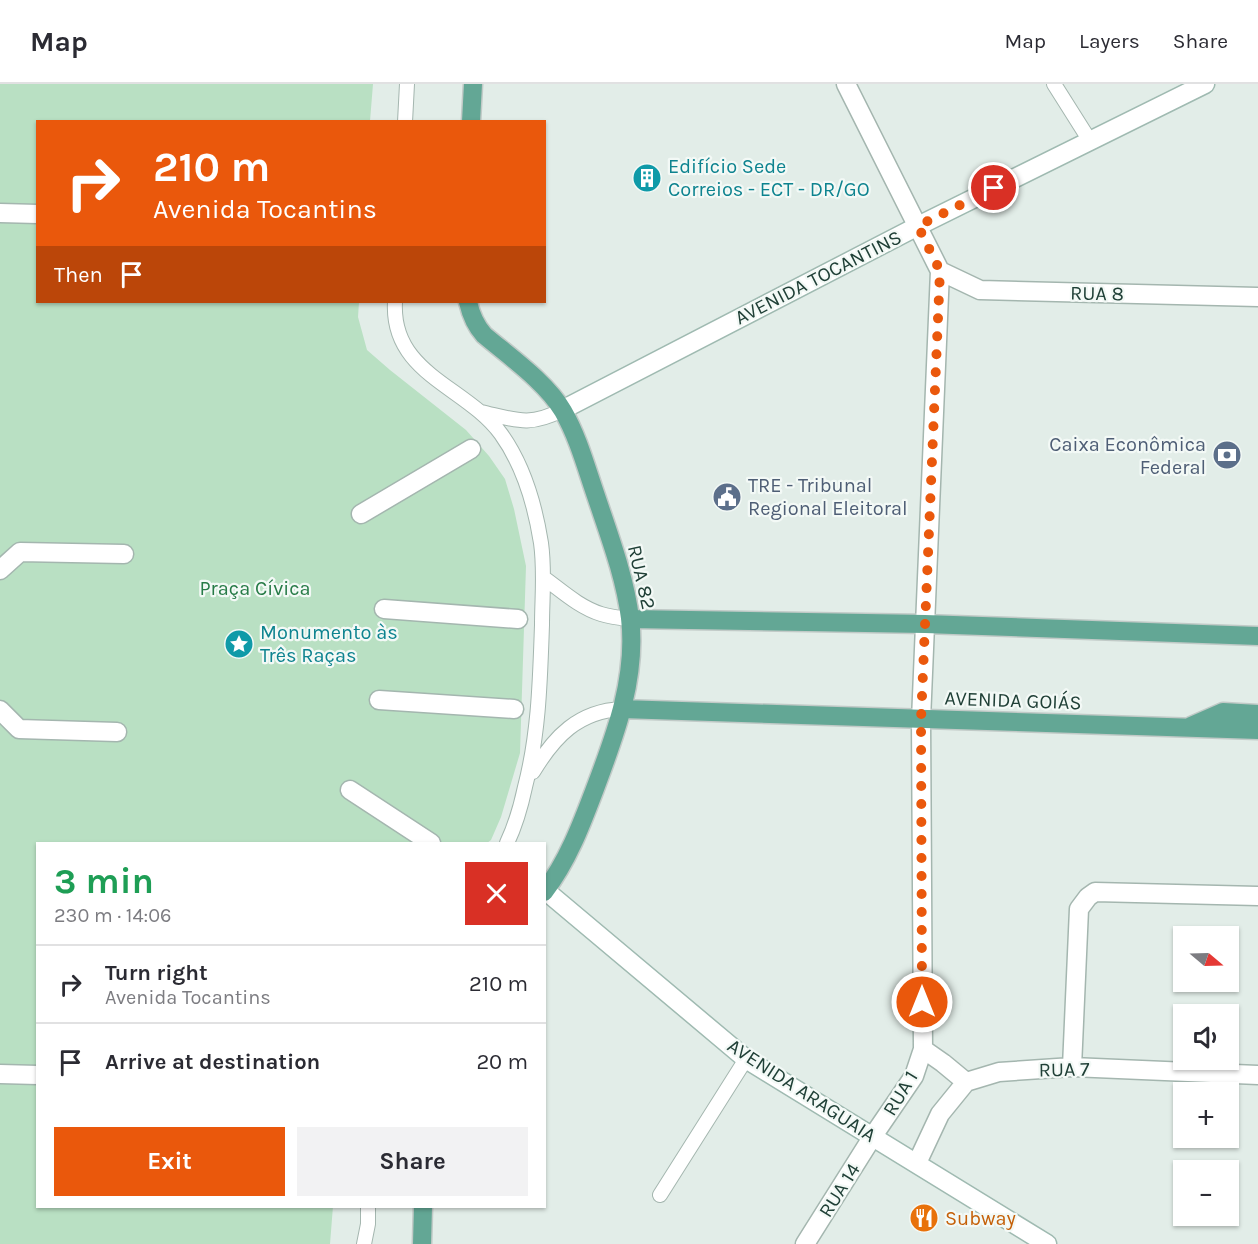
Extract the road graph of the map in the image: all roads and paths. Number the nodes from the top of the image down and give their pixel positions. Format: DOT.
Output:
graph roads {
  1 [pos="407,84"];
  2 [pos="472,84"];
  3 [pos="846,84"];
  4 [pos="1054,84"];
  5 [pos="1205,84"];
  6 [pos="405,120"];
  7 [pos="471,120"];
  8 [pos="1090,141"];
  9 [pos="0,213"];
  10 [pos="36,214"];
  11 [pos="918,226"];
  12 [pos="940,271"];
  13 [pos="1258,297"];
  14 [pos="395,303"];
  15 [pos="468,303"];
  16 [pos="562,410"];
  17 [pos="481,412"];
  18 [pos="471,448"];
  19 [pos="361,514"];
  20 [pos="124,554"];
  21 [pos="0,570"];
  22 [pos="544,578"];
  23 [pos="384,609"];
  24 [pos="518,619"];
  25 [pos="630,619"];
  26 [pos="926,624"];
  27 [pos="1258,636"];
  28 [pos="379,700"];
  29 [pos="622,709"];
  30 [pos="0,710"];
  31 [pos="514,710"];
  32 [pos="1258,714"];
  33 [pos="921,720"];
  34 [pos="1187,728"];
  35 [pos="1258,730"];
  36 [pos="117,732"];
  37 [pos="526,784"];
  38 [pos="350,790"];
  39 [pos="429,842"];
  40 [pos="507,842"];
  41 [pos="546,889"];
  42 [pos="546,892"];
  43 [pos="1258,896"];
  44 [pos="923,1049"];
  45 [pos="746,1059"];
  46 [pos="1072,1067"];
  47 [pos="0,1074"];
  48 [pos="1258,1075"];
  49 [pos="36,1076"];
  50 [pos="966,1082"];
  51 [pos="873,1136"];
  52 [pos="917,1163"];
  53 [pos="660,1195"];
  54 [pos="369,1208"];
  55 [pos="423,1208"];
  56 [pos="364,1244"];
  57 [pos="422,1244"];
  58 [pos="805,1244"];
  59 [pos="1047,1244"];
  1 -- 6 [label="lane"];
  2 -- 7 [label="main road"];
  3 -- 11 [label="street, RUA 1"];
  4 -- 8 [label="lane"];
  5 -- 8 [label="street, AVENIDA TOCANTINS"];
  8 -- 11 [label="street, AVENIDA TOCANTINS"];
  9 -- 10 [label="street"];
  11 -- 12 [label="street, RUA 1"];
  11 -- 16 [label="street, AVENIDA TOCANTINS"];
  12 -- 13 [label="street, RUA 8"];
  12 -- 26 [label="street, RUA 1"];
  14 -- 17 [label="lane"];
  15 -- 16 [label="main road, RUA 82"];
  16 -- 17 [label="lane"];
  16 -- 25 [label="main road, RUA 82"];
  17 -- 22 [label="lane"];
  18 -- 19 [label="street"];
  20 -- 21 [label="street"];
  22 -- 25 [label="lane"];
  22 -- 37 [label="lane"];
  23 -- 24 [label="street"];
  25 -- 26 [label="main road"];
  25 -- 29 [label="main road, RUA 82"];
  26 -- 27 [label="main road"];
  26 -- 33 [label="street, RUA 1"];
  28 -- 31 [label="street"];
  29 -- 33 [label="main road, AVENIDA GOIÁS"];
  29 -- 37 [label="lane"];
  29 -- 41 [label="main road, RUA 82"];
  30 -- 36 [label="street"];
  32 -- 34 [label="main road"];
  33 -- 34 [label="main road, AVENIDA GOIÁS"];
  33 -- 44 [label="street, RUA 1"];
  34 -- 35 [label="main road, AVENIDA GOIÁS"];
  37 -- 40 [label="lane"];
  38 -- 39 [label="street"];
  42 -- 45 [label="street, AVENIDA ARAGUAIA"];
  43 -- 46 [label="street"];
  44 -- 50 [label="street"];
  44 -- 51 [label="street, RUA 1"];
  45 -- 51 [label="street, AVENIDA ARAGUAIA"];
  45 -- 53 [label="lane"];
  46 -- 48 [label="street, RUA 7"];
  46 -- 50 [label="street, RUA 7"];
  47 -- 49 [label="street"];
  50 -- 52 [label="street"];
  51 -- 52 [label="street, AVENIDA ARAGUAIA"];
  51 -- 58 [label="street, RUA 14"];
  52 -- 59 [label="street, AVENIDA ARAGUAIA"];
  54 -- 56 [label="lane"];
  55 -- 57 [label="main road"];
}
